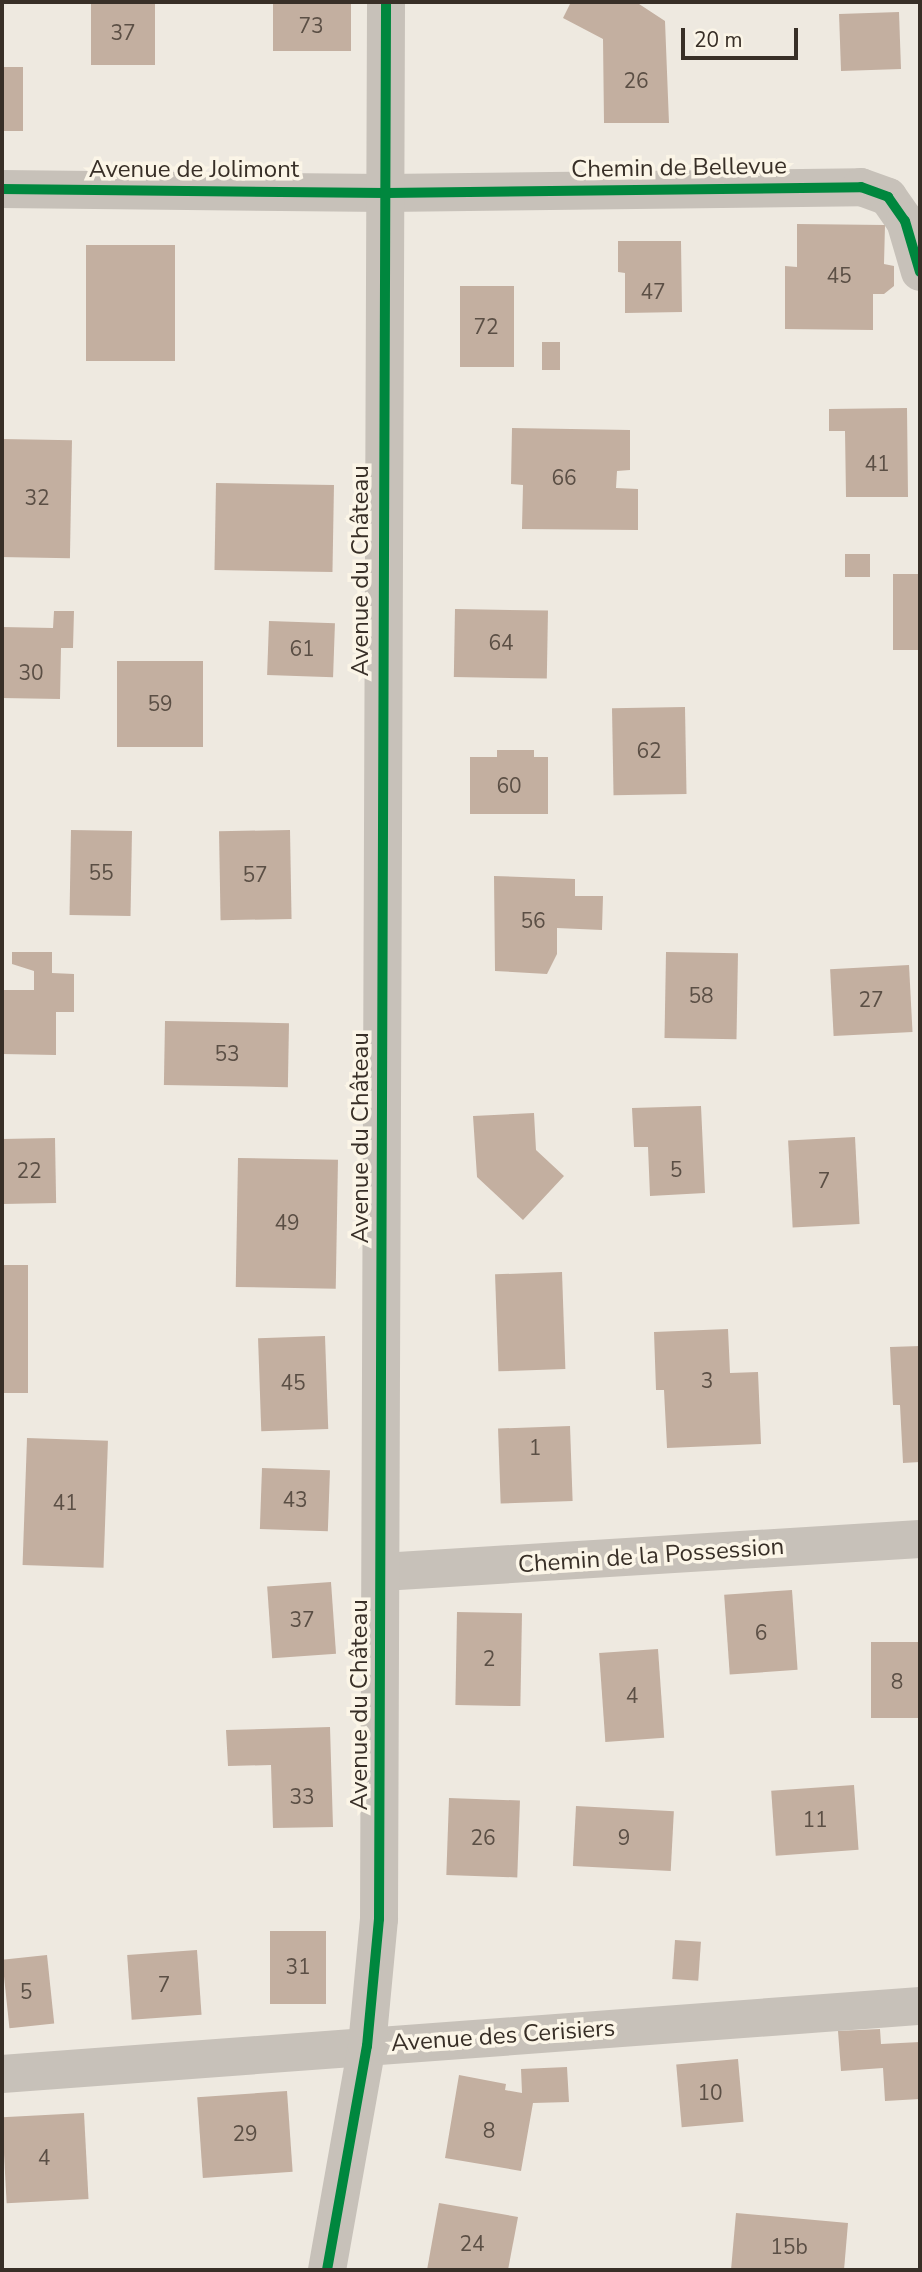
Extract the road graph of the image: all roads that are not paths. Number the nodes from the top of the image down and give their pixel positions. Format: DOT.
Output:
graph roads {
  1 [pos="386,2"];
  2 [pos="2,189"];
  3 [pos="386,192"];
  4 [pos="920,272"];
  5 [pos="920,1539"];
  6 [pos="382,1572"];
  7 [pos="920,2006"];
  8 [pos="367,2046"];
  9 [pos="2,2074"];
  10 [pos="327,2270"];
  1 -- 3 [label="street, Avenue du Château"];
  2 -- 3 [label="street, Avenue de Jolimont"];
  3 -- 4 [label="street, Chemin de Bellevue"];
  3 -- 6 [label="street, Avenue du Château"];
  5 -- 6 [label="street, Chemin de la Possession"];
  6 -- 8 [label="street, Avenue du Château"];
  7 -- 8 [label="street, Avenue des Cerisiers"];
  8 -- 9 [label="street, Avenue des Cerisiers"];
  8 -- 10 [label="street, Avenue du Château"];
}
